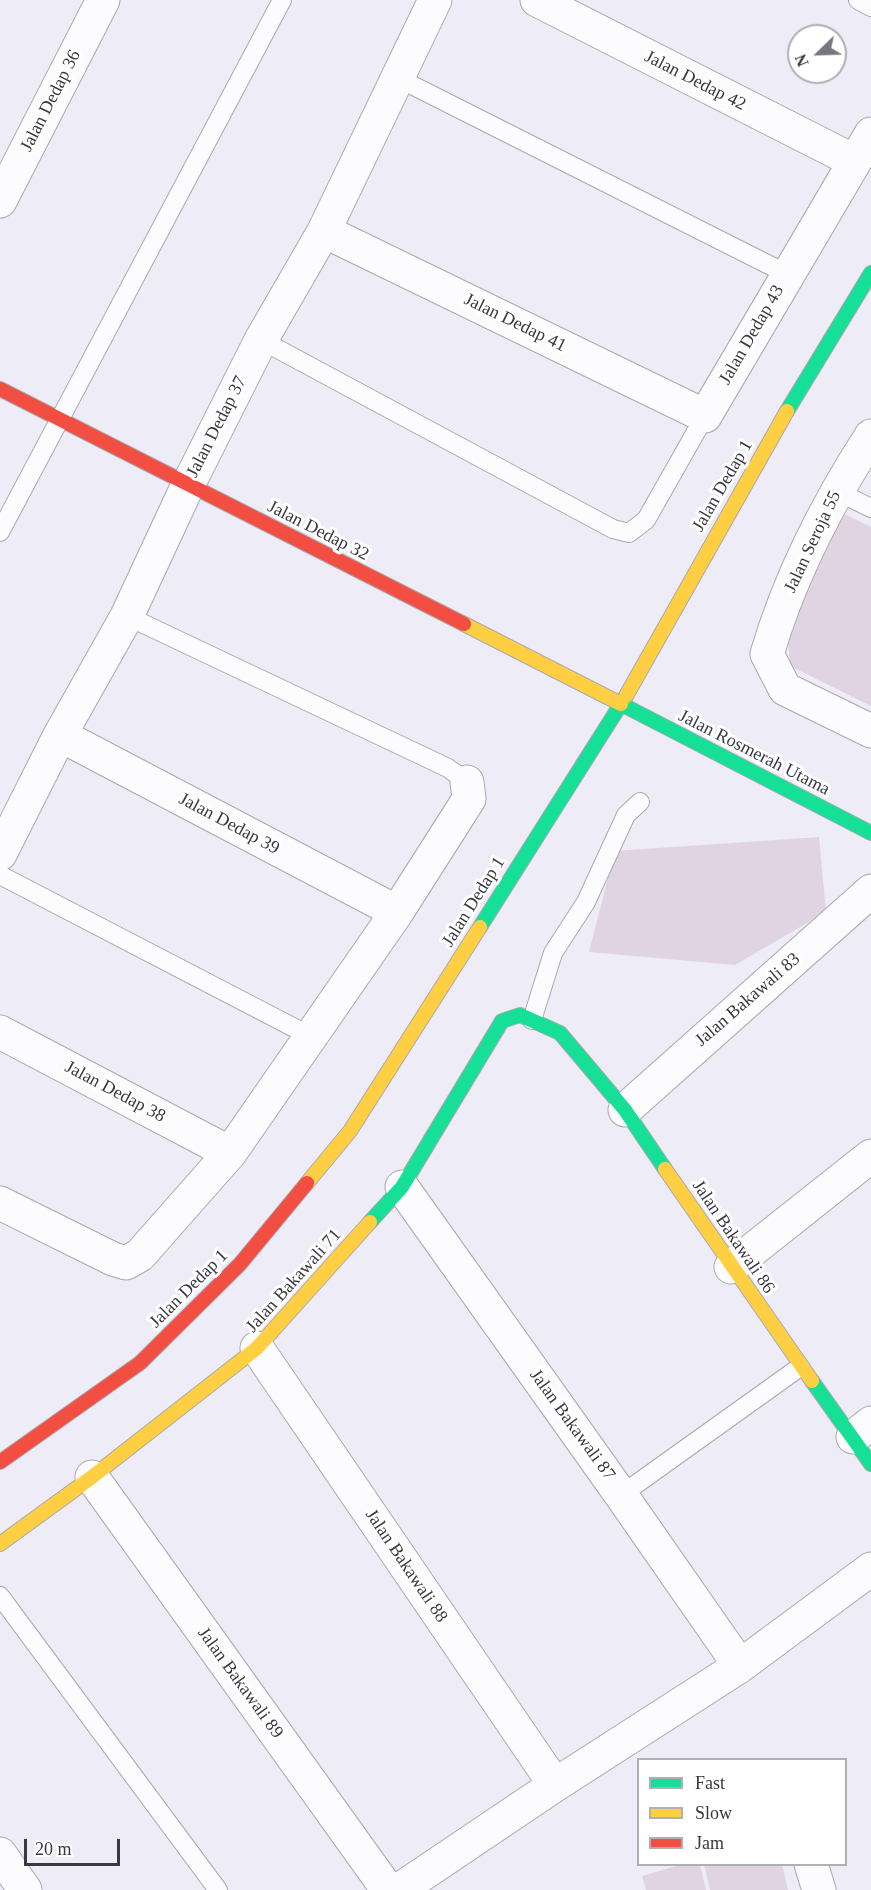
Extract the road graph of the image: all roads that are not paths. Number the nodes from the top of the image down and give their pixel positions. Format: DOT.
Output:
graph roads {
  1 [pos="103,0"];
  2 [pos="282,0"];
  3 [pos="537,0"];
  4 [pos="858,0"];
  5 [pos="426,3"];
  6 [pos="871,7"];
  7 [pos="396,77"];
  8 [pos="871,134"];
  9 [pos="854,162"];
  10 [pos="0,201"];
  11 [pos="324,231"];
  12 [pos="871,273"];
  13 [pos="787,274"];
  14 [pos="261,340"];
  15 [pos="0,389"];
  16 [pos="705,416"];
  17 [pos="59,419"];
  18 [pos="871,436"];
  19 [pos="188,485"];
  20 [pos="836,491"];
  21 [pos="871,508"];
  22 [pos="0,532"];
  23 [pos="127,616"];
  24 [pos="621,704"];
  25 [pos="871,731"];
  26 [pos="60,735"];
  27 [pos="467,782"];
  28 [pos="640,801"];
  29 [pos="871,833"];
  30 [pos="0,854"];
  31 [pos="0,875"];
  32 [pos="867,900"];
  33 [pos="397,912"];
  34 [pos="532,1020"];
  35 [pos="0,1032"];
  36 [pos="560,1034"];
  37 [pos="312,1037"];
  38 [pos="625,1110"];
  39 [pos="230,1153"];
  40 [pos="871,1156"];
  41 [pos="402,1187"];
  42 [pos="0,1203"];
  43 [pos="731,1267"];
  44 [pos="257,1348"];
  45 [pos="800,1367"];
  46 [pos="862,1430"];
  47 [pos="0,1462"];
  48 [pos="871,1464"];
  49 [pos="92,1477"];
  50 [pos="621,1495"];
  51 [pos="0,1544"];
  52 [pos="871,1569"];
  53 [pos="0,1596"];
  54 [pos="740,1666"];
  55 [pos="555,1785"];
  56 [pos="0,1854"];
  57 [pos="812,1866"];
  58 [pos="25,1890"];
  59 [pos="218,1890"];
  60 [pos="388,1890"];
  61 [pos="399,1890"];
  62 [pos="819,1890"];
  1 -- 10 [label="street, Jalan Dedap 36"];
  2 -- 17 [label="lane"];
  3 -- 9 [label="street, Jalan Dedap 42"];
  4 -- 6 [label="lane"];
  5 -- 7 [label="street, Jalan Dedap 37"];
  7 -- 11 [label="street, Jalan Dedap 37"];
  7 -- 13 [label="lane"];
  8 -- 9 [label="street, Jalan Dedap 43"];
  9 -- 13 [label="street, Jalan Dedap 43"];
  11 -- 14 [label="street, Jalan Dedap 37"];
  11 -- 16 [label="street, Jalan Dedap 41"];
  12 -- 24 [label="street, Jalan Dedap 1"];
  13 -- 16 [label="street, Jalan Dedap 43"];
  14 -- 16 [label="lane, Jalan Dedap 43"];
  14 -- 19 [label="street, Jalan Dedap 37"];
  15 -- 17 [label="street, Jalan Dedap 32"];
  17 -- 19 [label="street, Jalan Dedap 32"];
  17 -- 22 [label="lane"];
  18 -- 20 [label="street, Jalan Seroja 55"];
  19 -- 23 [label="street, Jalan Dedap 37"];
  19 -- 24 [label="street, Jalan Dedap 32"];
  20 -- 21 [label="lane"];
  20 -- 25 [label="street, Jalan Seroja 55"];
  23 -- 26 [label="street, Jalan Dedap 37"];
  23 -- 27 [label="lane"];
  24 -- 29 [label="street, Jalan Rosmerah Utama"];
  24 -- 47 [label="street, Jalan Dedap 1"];
  26 -- 30 [label="street, Jalan Dedap 37"];
  26 -- 33 [label="street, Jalan Dedap 39"];
  27 -- 33 [label="street"];
  28 -- 34 [label="lane"];
  31 -- 37 [label="lane"];
  32 -- 38 [label="street, Jalan Bakawali 83"];
  33 -- 37 [label="street"];
  34 -- 36 [label="street, Jalan Bakawali 71"];
  34 -- 41 [label="street, Jalan Bakawali 71"];
  35 -- 39 [label="street, Jalan Dedap 38"];
  36 -- 38 [label="street, Jalan Bakawali 86"];
  37 -- 39 [label="street"];
  38 -- 43 [label="street, Jalan Bakawali 86"];
  39 -- 42 [label="street"];
  40 -- 43 [label="street"];
  41 -- 44 [label="street, Jalan Bakawali 71"];
  41 -- 50 [label="street, Jalan Bakawali 87"];
  43 -- 45 [label="street, Jalan Bakawali 86"];
  44 -- 49 [label="street, Jalan Bakawali 71"];
  44 -- 55 [label="street, Jalan Bakawali 88"];
  45 -- 46 [label="street, Jalan Bakawali 86"];
  45 -- 50 [label="lane"];
  46 -- 48 [label="street, Jalan Bakawali 86"];
  49 -- 51 [label="street, Jalan Bakawali 71"];
  49 -- 60 [label="street, Jalan Bakawali 89"];
  50 -- 54 [label="street, Jalan Bakawali 87"];
  52 -- 54 [label="street"];
  53 -- 59 [label="lane"];
  54 -- 55 [label="street"];
  55 -- 61 [label="street"];
  56 -- 58 [label="street"];
  57 -- 62 [label="street"];
}
